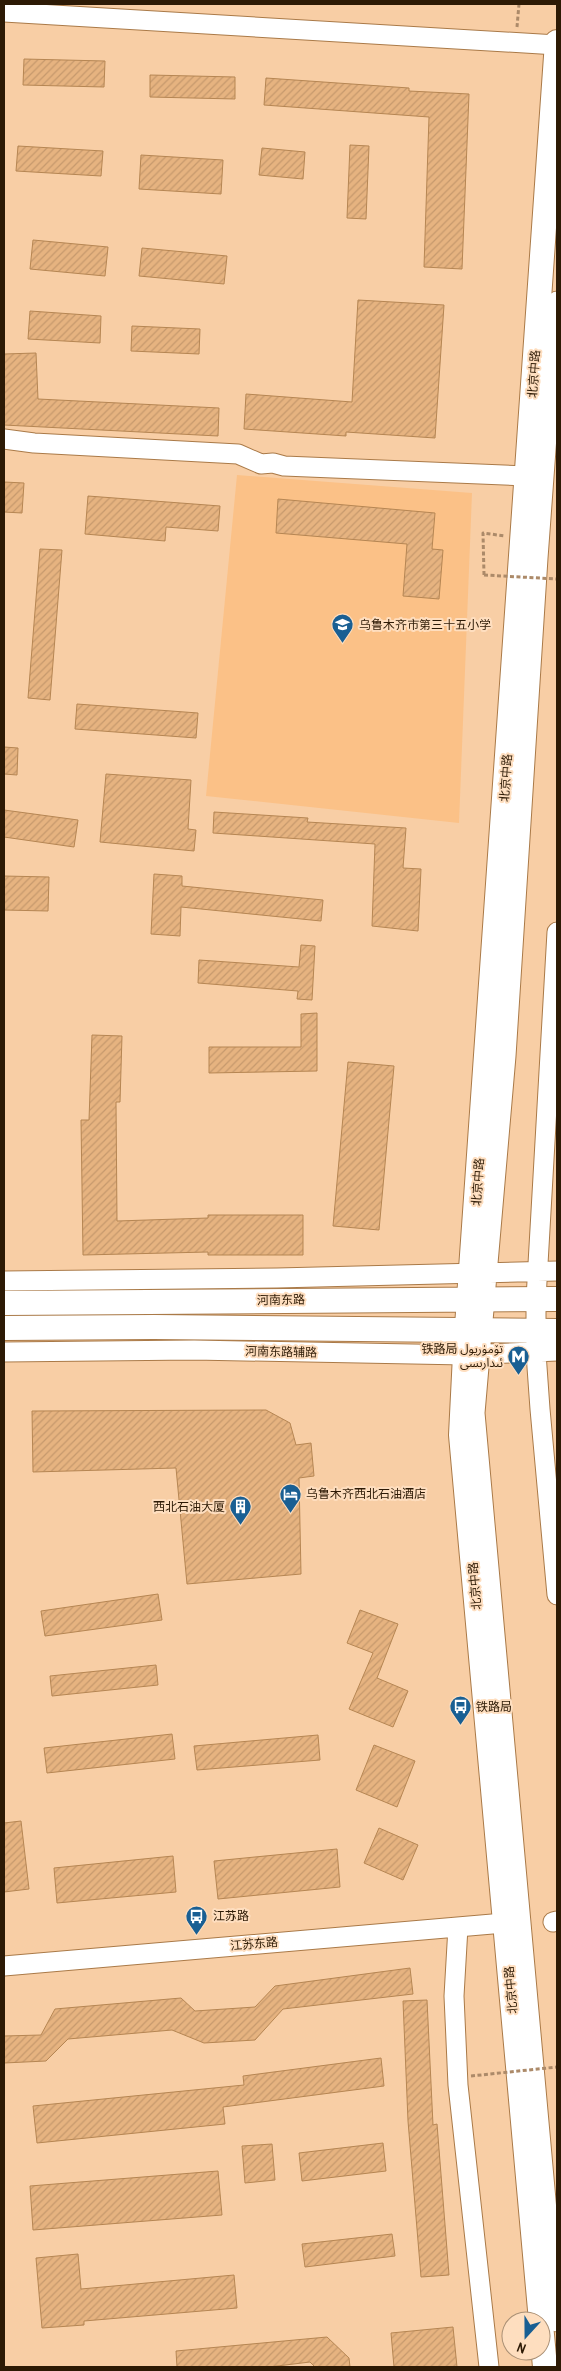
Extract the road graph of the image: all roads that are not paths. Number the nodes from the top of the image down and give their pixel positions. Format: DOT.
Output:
graph roads {
  1 [pos="15,10"];
  2 [pos="557,44"];
  3 [pos="557,301"];
  4 [pos="4,439"];
  5 [pos="527,476"];
  6 [pos="557,932"];
  7 [pos="557,1271"];
  8 [pos="480,1272"];
  9 [pos="538,1272"];
  10 [pos="4,1281"];
  11 [pos="478,1299"];
  12 [pos="547,1299"];
  13 [pos="4,1304"];
  14 [pos="4,1328"];
  15 [pos="544,1338"];
  16 [pos="474,1343"];
  17 [pos="557,1351"];
  18 [pos="4,1352"];
  19 [pos="557,1594"];
  20 [pos="504,1923"];
  21 [pos="458,1927"];
  22 [pos="4,1966"];
  23 [pos="540,2311"];
  24 [pos="557,2322"];
  25 [pos="489,2367"];
  1 -- 2 [label="street"];
  2 -- 5 [label="main road, 北京中路"];
  3 -- 8 [label="street"];
  4 -- 5 [label="street"];
  5 -- 8 [label="main road, 北京中路"];
  6 -- 9 [label="street"];
  7 -- 9 [label="street"];
  8 -- 9 [label="street"];
  8 -- 10 [label="street"];
  8 -- 11 [label="main road, 北京中路"];
  9 -- 12 [label="street"];
  11 -- 12 [label="main road, 河南东路"];
  11 -- 13 [label="main road, 河南东路"];
  11 -- 16 [label="main road, 北京中路"];
  12 -- 15 [label="street"];
  14 -- 16 [label="main road"];
  15 -- 16 [label="main road"];
  15 -- 17 [label="street"];
  15 -- 19 [label="street"];
  16 -- 18 [label="street, 河南东路辅路"];
  16 -- 20 [label="main road, 北京中路"];
  16 -- 24 [label="street"];
  20 -- 21 [label="street, 江苏东路"];
  20 -- 23 [label="main road, 北京中路"];
  21 -- 22 [label="street, 江苏东路"];
  21 -- 25 [label="street"];
}
